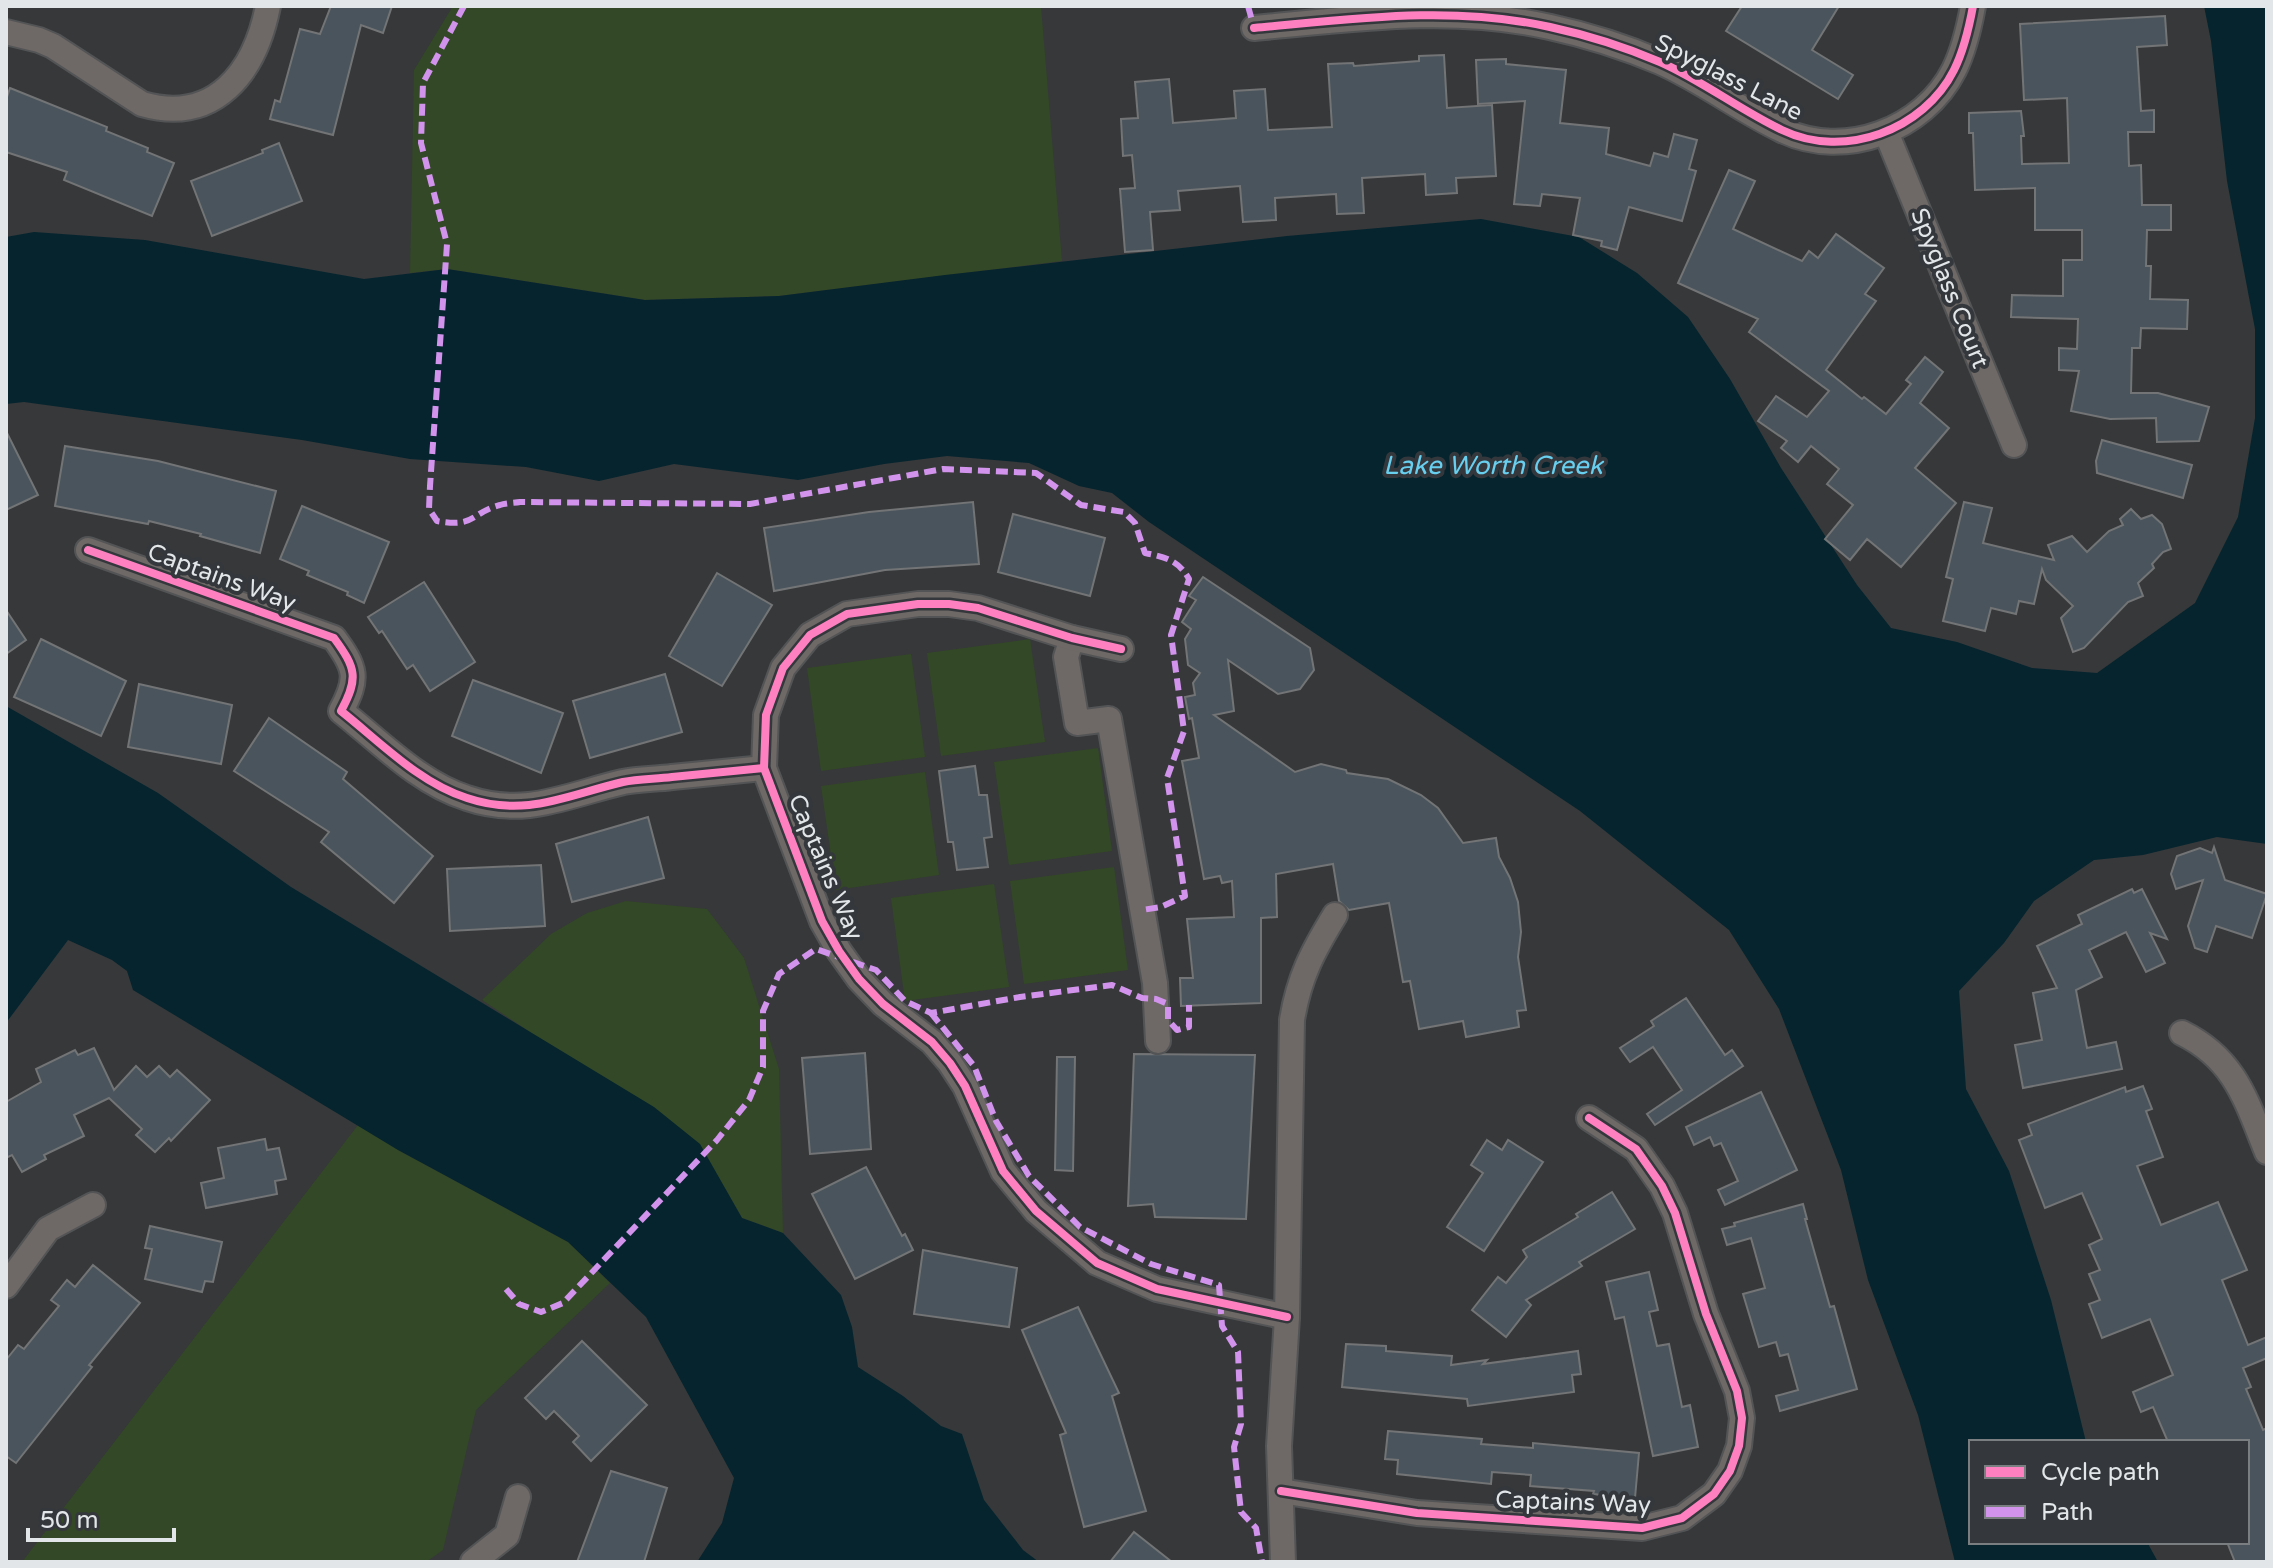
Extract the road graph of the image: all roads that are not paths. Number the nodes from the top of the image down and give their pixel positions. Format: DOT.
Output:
graph roads {
  1 [pos="268,6"];
  2 [pos="1973,6"];
  3 [pos="1254,28"];
  4 [pos="6,32"];
  5 [pos="1886,132"];
  6 [pos="2014,445"];
  7 [pos="88,550"];
  8 [pos="1072,638"];
  9 [pos="1121,649"];
  10 [pos="764,768"];
  11 [pos="1335,915"];
  12 [pos="2182,1033"];
  13 [pos="1158,1041"];
  14 [pos="1589,1118"];
  15 [pos="2267,1152"];
  16 [pos="93,1205"];
  17 [pos="6,1286"];
  18 [pos="1287,1317"];
  19 [pos="1281,1491"];
  20 [pos="518,1497"];
  21 [pos="473,1562"];
  22 [pos="1283,1562"];
  1 -- 4 [label="street"];
  2 -- 5 [label="street, Spyglass Lane"];
  3 -- 5 [label="street, Spyglass Lane"];
  5 -- 6 [label="street, Spyglass Court"];
  7 -- 10 [label="street, Captains Way"];
  8 -- 9 [label="street, Captains Way"];
  8 -- 10 [label="street, Captains Way"];
  8 -- 13 [label="street"];
  10 -- 18 [label="street, Captains Way"];
  11 -- 18 [label="street"];
  12 -- 15 [label="street"];
  14 -- 19 [label="street, Captains Way"];
  16 -- 17 [label="street"];
  18 -- 19 [label="street"];
  19 -- 22 [label="street"];
  20 -- 21 [label="street"];
}
